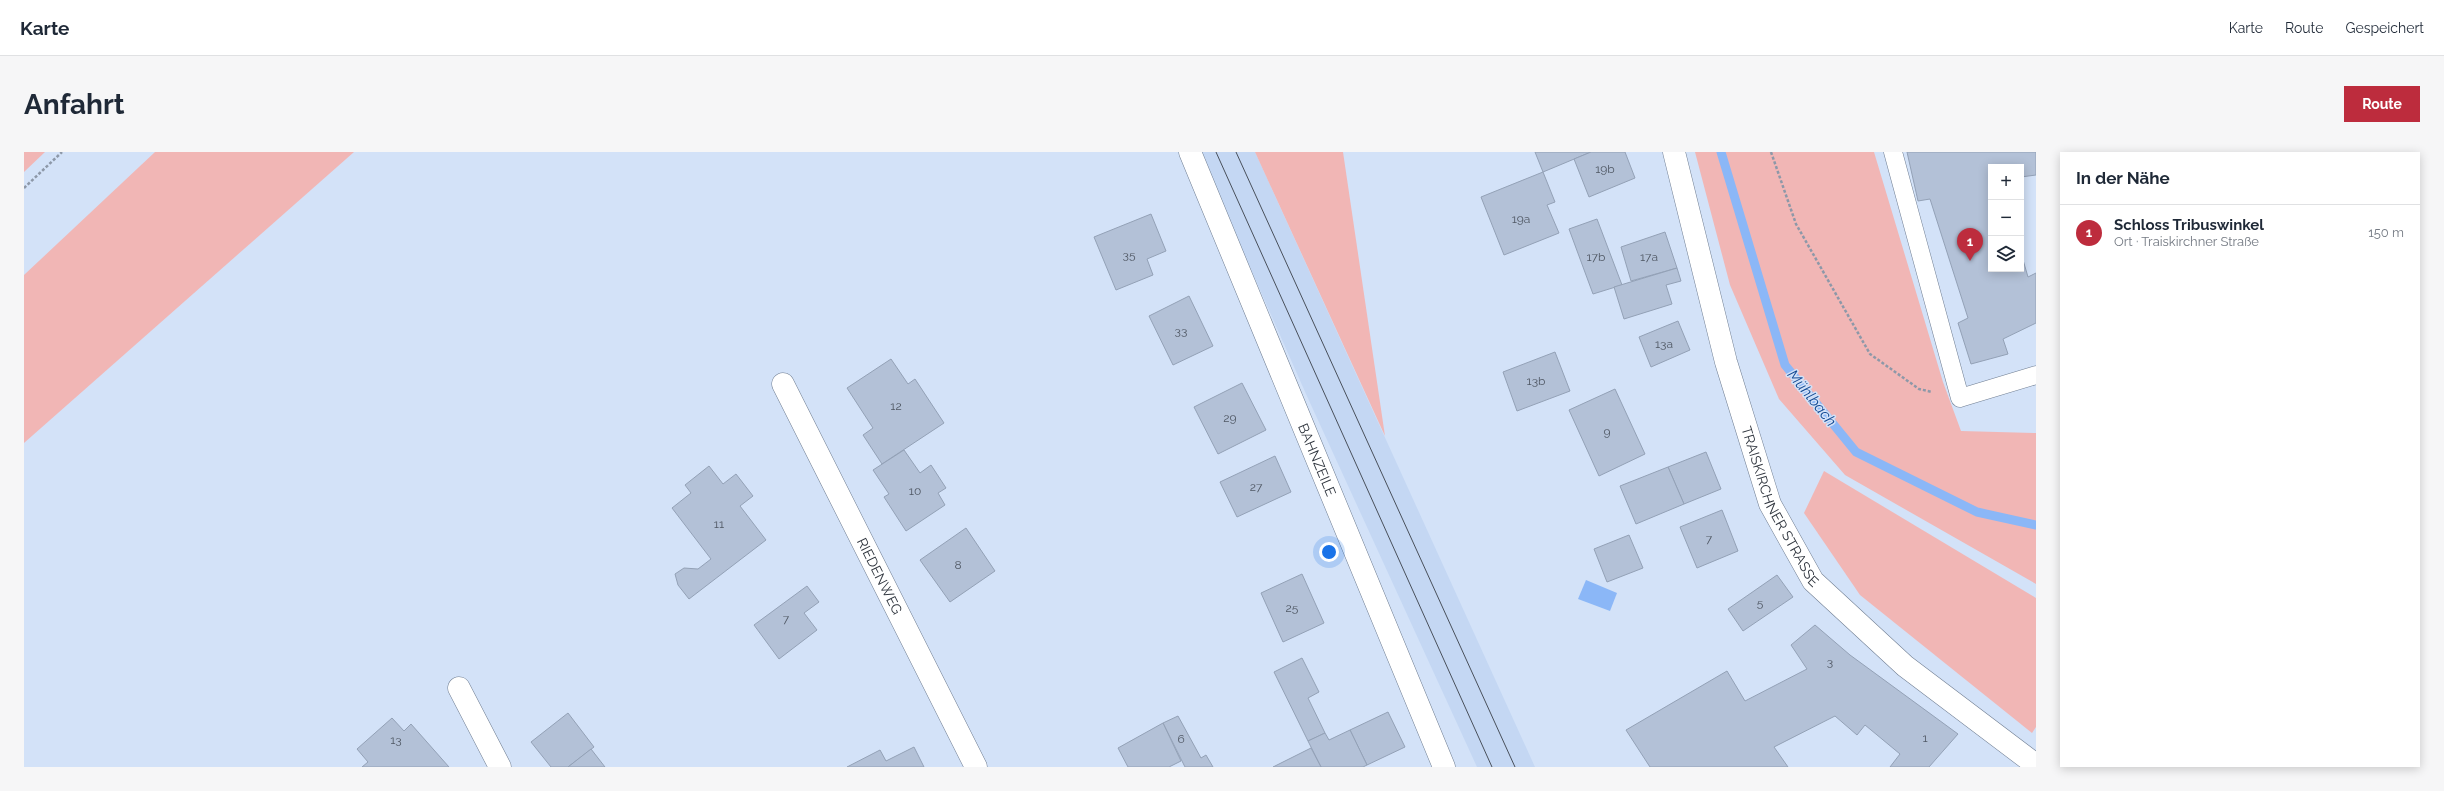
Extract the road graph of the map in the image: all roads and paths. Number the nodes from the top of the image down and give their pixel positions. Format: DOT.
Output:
graph roads {
  1 [pos="62,152"];
  2 [pos="1190,152"];
  3 [pos="1674,152"];
  4 [pos="1771,152"];
  5 [pos="1893,152"];
  6 [pos="24,188"];
  7 [pos="2036,376"];
  8 [pos="783,384"];
  9 [pos="1960,398"];
  10 [pos="459,688"];
  11 [pos="2036,765"];
  12 [pos="500,767"];
  13 [pos="976,767"];
  14 [pos="1444,767"];
  1 -- 6 [label="path"];
  2 -- 14 [label="street, BAHNZEILE"];
  3 -- 11 [label="street, TRAISKIRCHNER STRASSE"];
  4 -- 9 [label="path"];
  5 -- 9 [label="lane"];
  7 -- 9 [label="lane"];
  8 -- 13 [label="street, RIEDENWEG"];
  10 -- 12 [label="street"];
}
